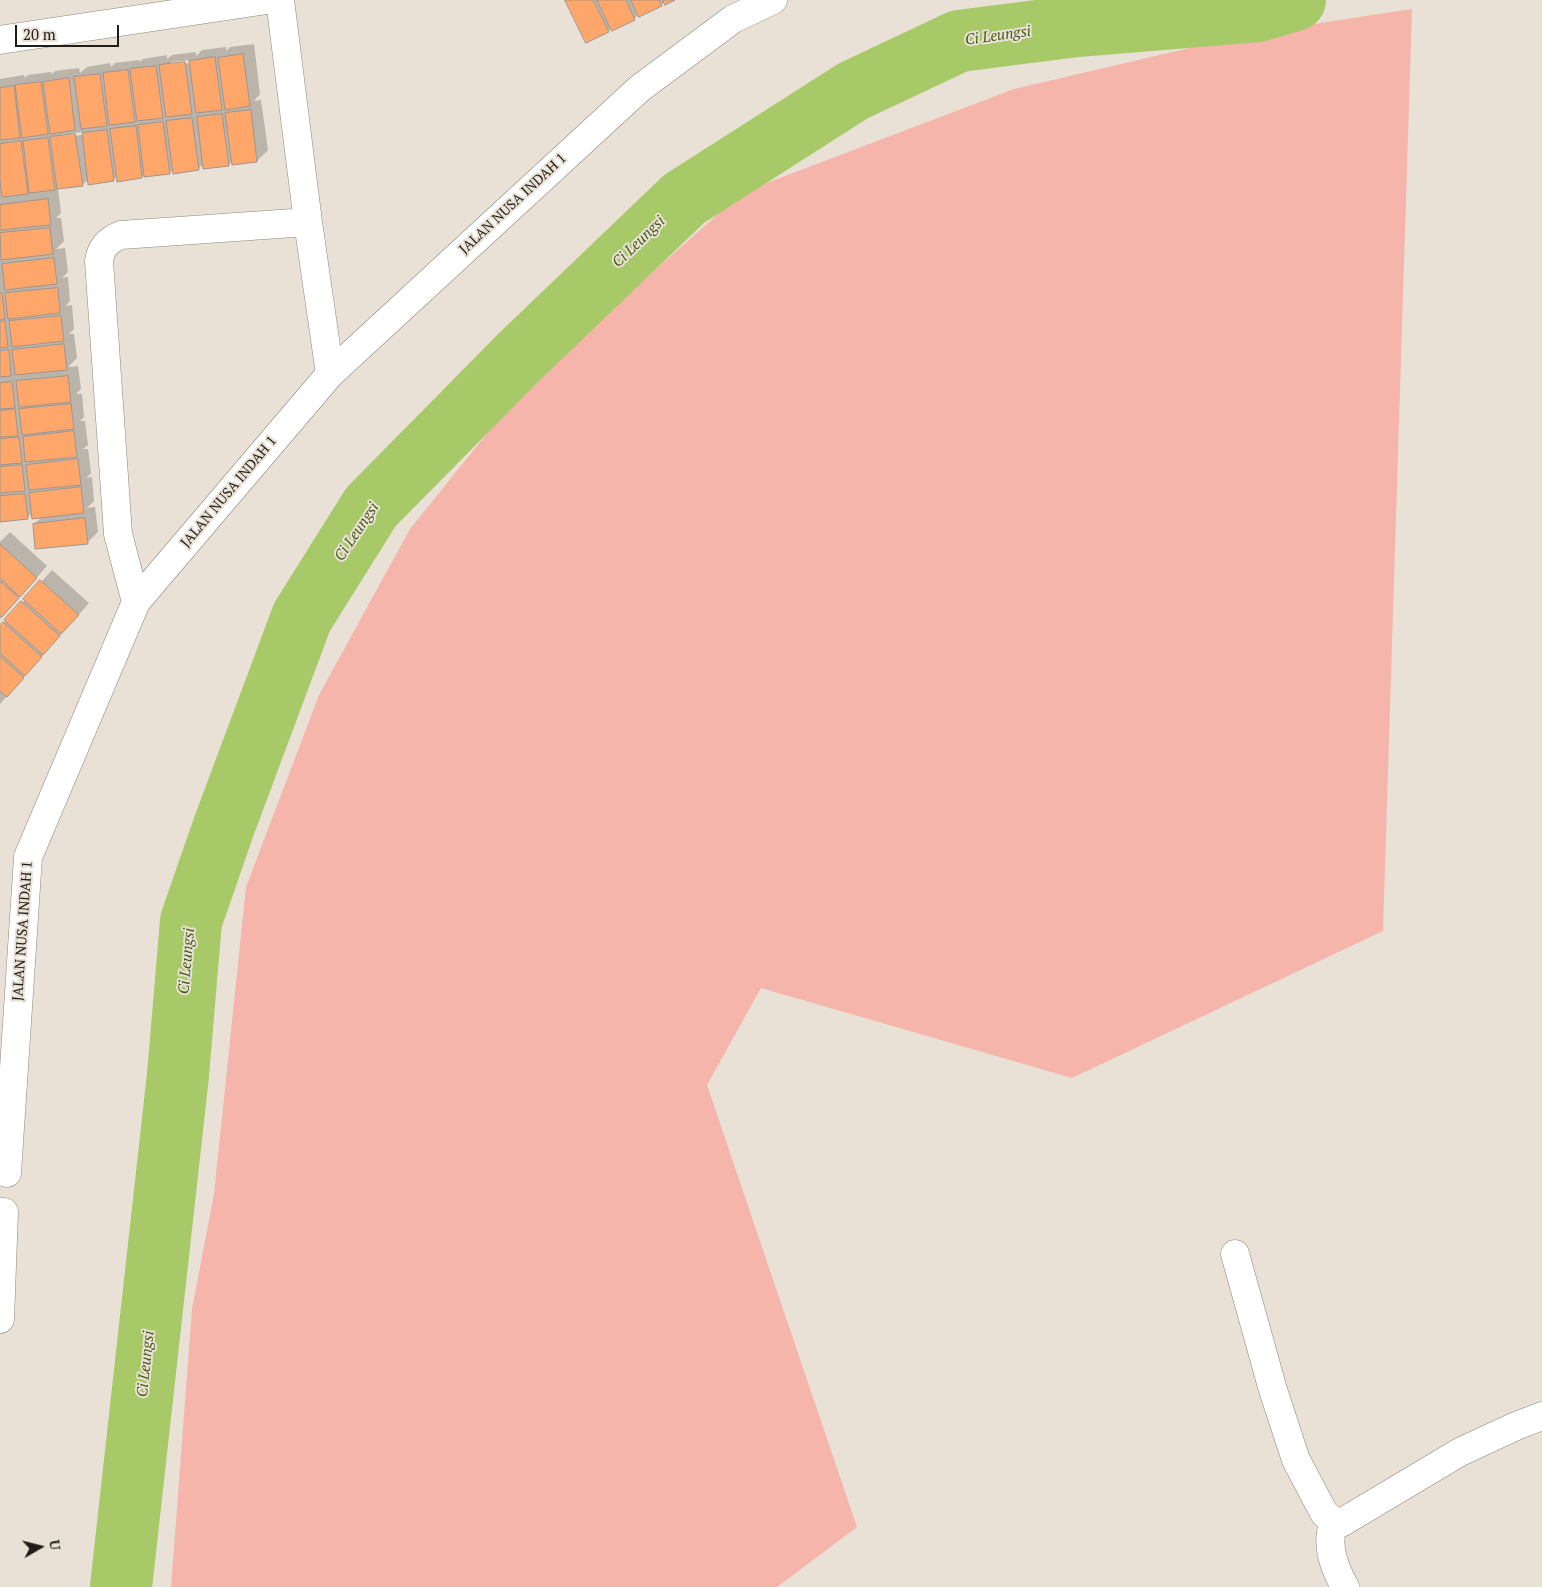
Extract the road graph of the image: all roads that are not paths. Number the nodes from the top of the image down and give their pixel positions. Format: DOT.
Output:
graph roads {
  1 [pos="267,0"];
  2 [pos="280,0"];
  3 [pos="773,0"];
  4 [pos="0,40"];
  5 [pos="308,222"];
  6 [pos="330,374"];
  7 [pos="136,602"];
  8 [pos="7,1173"];
  9 [pos="0,1212"];
  10 [pos="1235,1254"];
  11 [pos="0,1319"];
  12 [pos="1542,1416"];
  13 [pos="1334,1522"];
  14 [pos="1344,1587"];
  1 -- 4 [label="street"];
  2 -- 5 [label="street"];
  3 -- 6 [label="street, JALAN NUSA INDAH 1"];
  5 -- 6 [label="street"];
  5 -- 7 [label="street"];
  6 -- 7 [label="street, JALAN NUSA INDAH 1"];
  7 -- 8 [label="street, JALAN NUSA INDAH 1"];
  9 -- 11 [label="street"];
  10 -- 13 [label="street"];
  12 -- 13 [label="street"];
  13 -- 14 [label="street"];
}
